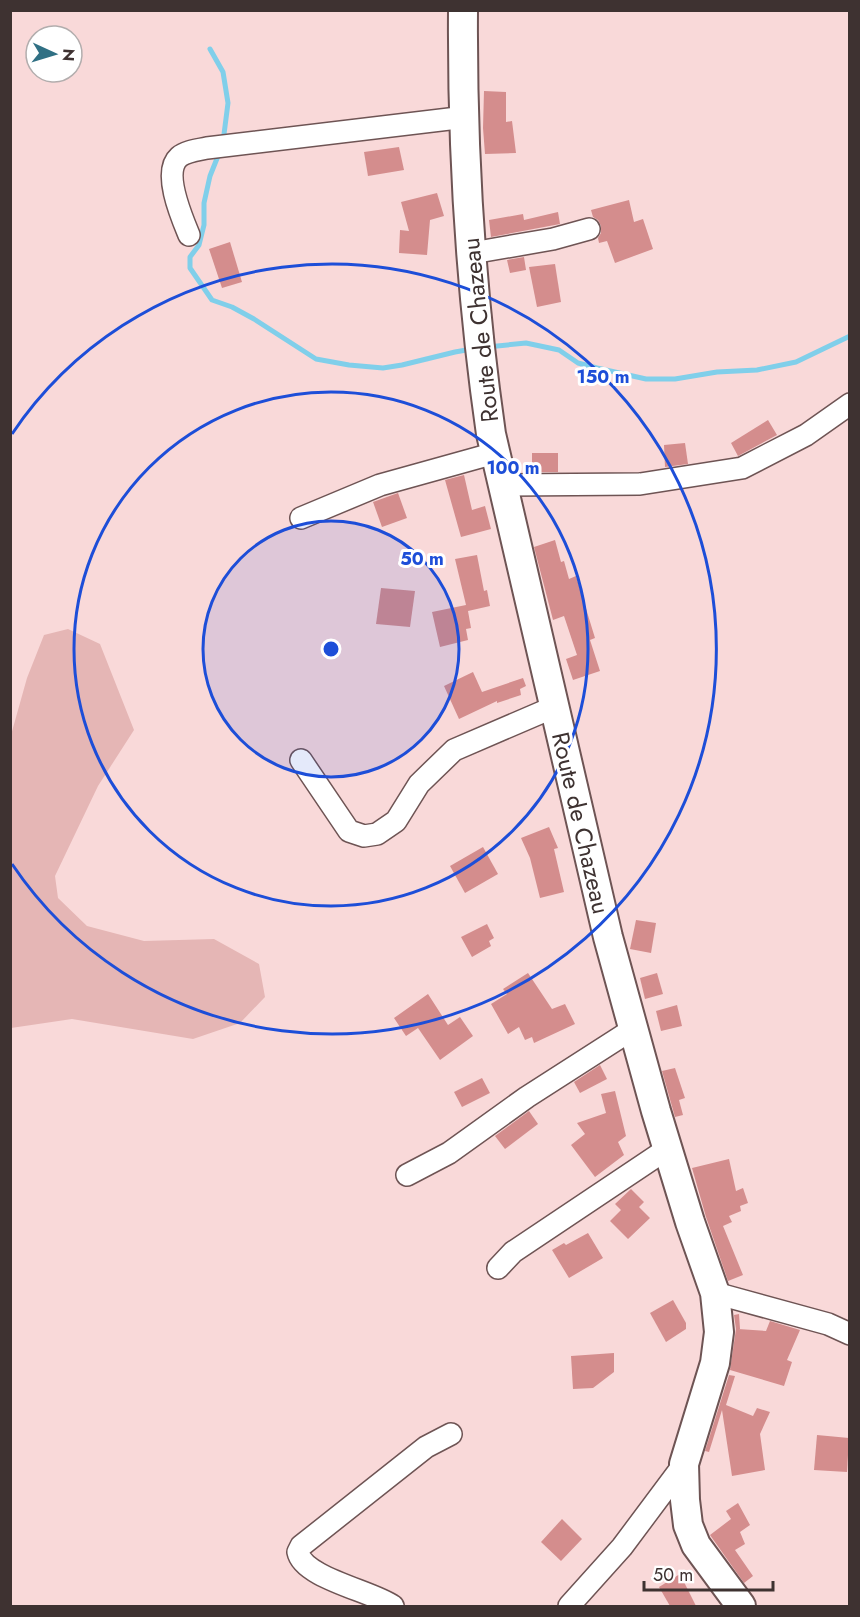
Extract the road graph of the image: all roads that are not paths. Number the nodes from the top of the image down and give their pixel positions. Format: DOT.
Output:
graph roads {
  1 [pos="463,10"];
  2 [pos="466,117"];
  3 [pos="589,229"];
  4 [pos="189,235"];
  5 [pos="472,253"];
  6 [pos="849,404"];
  7 [pos="495,453"];
  8 [pos="502,486"];
  9 [pos="301,518"];
  10 [pos="554,707"];
  11 [pos="301,760"];
  12 [pos="633,1029"];
  13 [pos="668,1149"];
  14 [pos="407,1176"];
  15 [pos="498,1268"];
  16 [pos="715,1293"];
  17 [pos="849,1334"];
  18 [pos="451,1434"];
  19 [pos="684,1464"];
  20 [pos="393,1606"];
  21 [pos="569,1606"];
  22 [pos="741,1606"];
  1 -- 2 [label="main road, Route de Chazeau"];
  2 -- 4 [label="street"];
  2 -- 5 [label="main road, Route de Chazeau"];
  3 -- 5 [label="street"];
  5 -- 7 [label="main road, Route de Chazeau"];
  6 -- 8 [label="street"];
  7 -- 8 [label="main road, Route de Chazeau"];
  7 -- 9 [label="street"];
  8 -- 10 [label="main road, Route de Chazeau"];
  10 -- 11 [label="street"];
  10 -- 12 [label="main road, Route de Chazeau"];
  12 -- 13 [label="main road, Route de Chazeau"];
  12 -- 14 [label="street"];
  13 -- 15 [label="street"];
  13 -- 16 [label="main road, Route de Chazeau"];
  16 -- 17 [label="street"];
  16 -- 19 [label="main road, Route de Chazeau"];
  18 -- 20 [label="street"];
  19 -- 21 [label="street"];
  19 -- 22 [label="main road, Route de Chazeau"];
}
